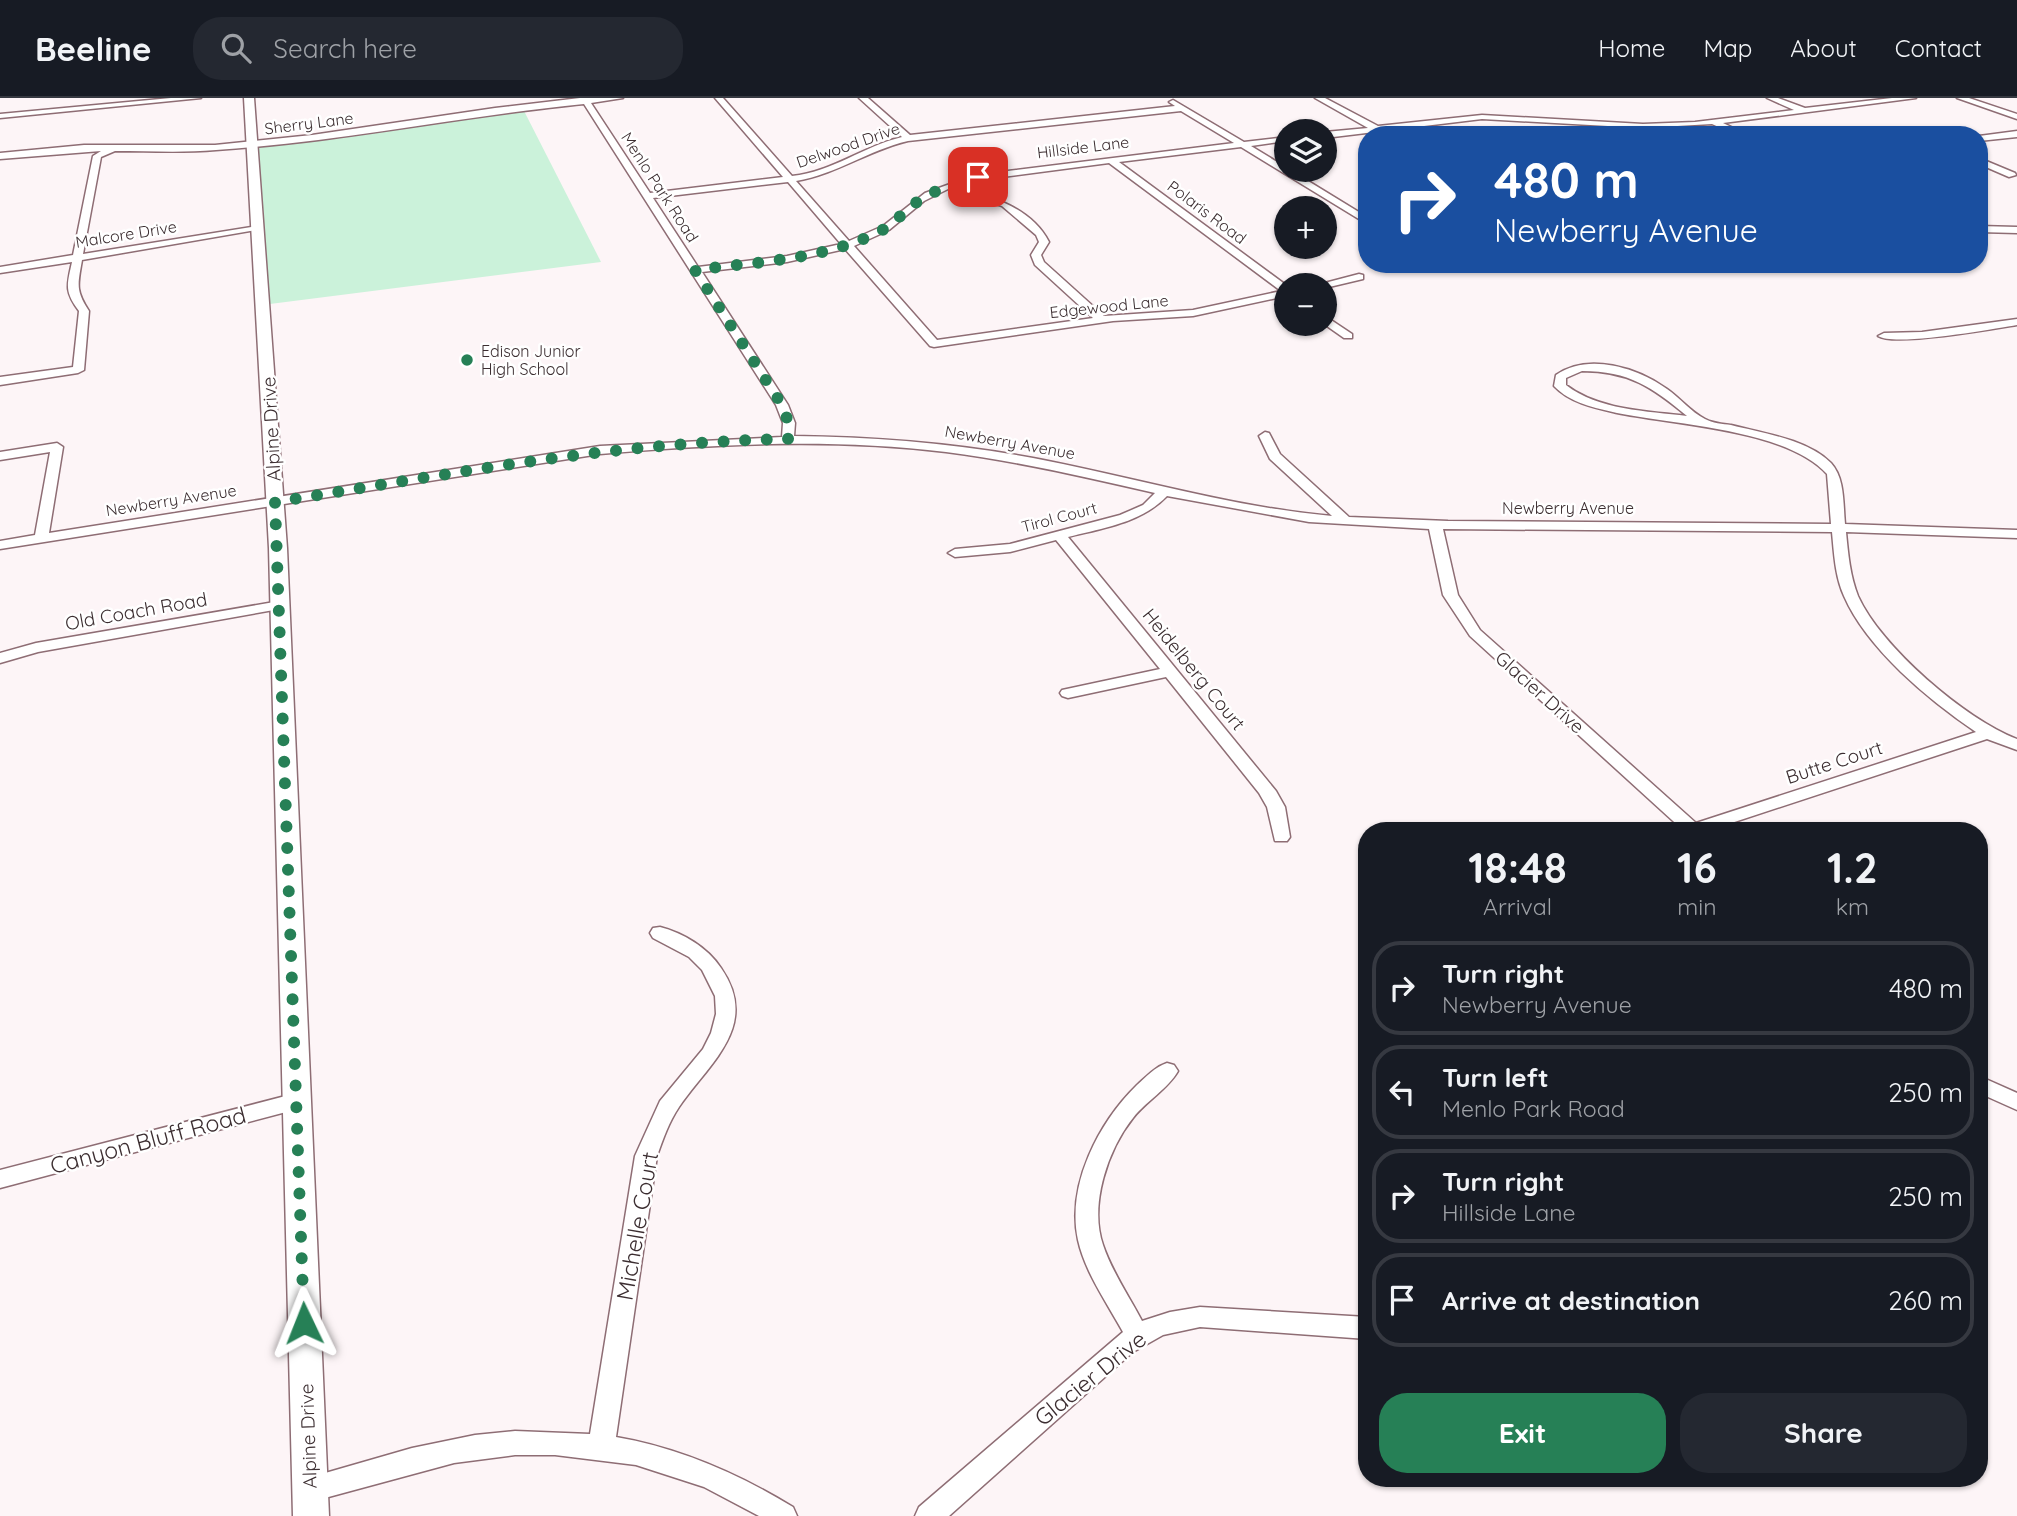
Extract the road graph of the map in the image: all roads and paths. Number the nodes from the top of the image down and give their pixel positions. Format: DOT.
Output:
graph roads {
  1 [pos="197,98"];
  2 [pos="249,98"];
  3 [pos="619,98"];
  4 [pos="719,98"];
  5 [pos="863,98"];
  6 [pos="1167,98"];
  7 [pos="1319,98"];
  8 [pos="1771,98"];
  9 [pos="1912,98"];
  10 [pos="1961,98"];
  11 [pos="585,100"];
  12 [pos="1183,108"];
  13 [pos="1805,111"];
  14 [pos="0,116"];
  15 [pos="2017,117"];
  16 [pos="1714,122"];
  17 [pos="1371,126"];
  18 [pos="1407,126"];
  19 [pos="1643,126"];
  20 [pos="1643,126"];
  21 [pos="1723,126"];
  22 [pos="1358,131"];
  23 [pos="1337,134"];
  24 [pos="2012,134"];
  25 [pos="908,138"];
  26 [pos="1988,138"];
  27 [pos="1274,140"];
  28 [pos="1242,144"];
  29 [pos="252,145"];
  30 [pos="113,148"];
  31 [pos="0,156"];
  32 [pos="1110,160"];
  33 [pos="1988,165"];
  34 [pos="2012,175"];
  35 [pos="790,180"];
  36 [pos="948,186"];
  37 [pos="647,196"];
  38 [pos="1358,215"];
  39 [pos="257,229"];
  40 [pos="1988,229"];
  41 [pos="2017,230"];
  42 [pos="847,245"];
  43 [pos="78,258"];
  44 [pos="0,270"];
  45 [pos="695,270"];
  46 [pos="1359,277"];
  47 [pos="1337,282"];
  48 [pos="1274,283"];
  49 [pos="1274,295"];
  50 [pos="1102,320"];
  51 [pos="2017,322"];
  52 [pos="1337,328"];
  53 [pos="1884,336"];
  54 [pos="1349,337"];
  55 [pos="0,381"];
  56 [pos="1701,422"];
  57 [pos="1265,436"];
  58 [pos="788,439"];
  59 [pos="0,456"];
  60 [pos="1163,492"];
  61 [pos="275,502"];
  62 [pos="1345,521"];
  63 [pos="1435,524"];
  64 [pos="1840,527"];
  65 [pos="2017,534"];
  66 [pos="1059,535"];
  67 [pos="41,539"];
  68 [pos="0,545"];
  69 [pos="955,553"];
  70 [pos="280,606"];
  71 [pos="0,658"];
  72 [pos="1170,672"];
  73 [pos="1068,693"];
  74 [pos="1988,733"];
  75 [pos="2017,745"];
  76 [pos="1683,822"];
  77 [pos="1720,822"];
  78 [pos="1281,837"];
  79 [pos="660,933"];
  80 [pos="1167,1071"];
  81 [pos="1988,1088"];
  82 [pos="297,1101"];
  83 [pos="2017,1102"];
  84 [pos="0,1179"];
  85 [pos="1358,1327"];
  86 [pos="1137,1335"];
  87 [pos="601,1447"];
  88 [pos="310,1489"];
  89 [pos="311,1516"];
  90 [pos="783,1516"];
  91 [pos="929,1516"];
  1 -- 14 [label="street"];
  2 -- 29 [label="street, Alpine Drive"];
  3 -- 11 [label="street, Sherry Lane"];
  4 -- 35 [label="street"];
  5 -- 25 [label="street"];
  6 -- 12 [label="street"];
  7 -- 17 [label="street"];
  8 -- 13 [label="street"];
  9 -- 13 [label="street"];
  10 -- 15 [label="street"];
  11 -- 29 [label="street, Sherry Lane"];
  11 -- 37 [label="street, Menlo Park Road"];
  12 -- 25 [label="street, Delwood Drive"];
  12 -- 28 [label="street"];
  13 -- 16 [label="street"];
  16 -- 19 [label="street"];
  16 -- 21 [label="street"];
  18 -- 20 [label="street"];
  22 -- 23 [label="street"];
  24 -- 26 [label="street"];
  25 -- 35 [label="street, Delwood Drive"];
  27 -- 28 [label="street, Hillside Lane"];
  28 -- 32 [label="street, Hillside Lane"];
  28 -- 38 [label="street"];
  29 -- 30 [label="street, Sherry Lane"];
  29 -- 39 [label="street, Alpine Drive"];
  30 -- 31 [label="street, Sherry Lane"];
  30 -- 43 [label="street"];
  32 -- 36 [label="street, Hillside Lane"];
  32 -- 48 [label="street, Polaris Road"];
  33 -- 34 [label="street"];
  35 -- 37 [label="street, Delwood Drive"];
  35 -- 42 [label="street"];
  36 -- 42 [label="street, Hillside Lane"];
  36 -- 50 [label="street"];
  37 -- 45 [label="street, Menlo Park Road"];
  39 -- 43 [label="street, Malcore Drive"];
  39 -- 61 [label="street, Alpine Drive"];
  40 -- 41 [label="street"];
  42 -- 45 [label="street, Hillside Lane"];
  42 -- 50 [label="street, Edgewood Lane"];
  43 -- 44 [label="street, Malcore Drive"];
  43 -- 55 [label="street"];
  45 -- 58 [label="street, Menlo Park Road"];
  46 -- 47 [label="street"];
  49 -- 50 [label="street, Edgewood Lane"];
  51 -- 53 [label="street"];
  52 -- 54 [label="street"];
  56 -- 56 [label="street"];
  56 -- 64 [label="street"];
  57 -- 62 [label="street"];
  58 -- 60 [label="street, Newberry Avenue"];
  58 -- 61 [label="street, Newberry Avenue"];
  59 -- 67 [label="street"];
  60 -- 62 [label="street, Newberry Avenue"];
  60 -- 66 [label="street, Tirol Court"];
  61 -- 67 [label="street, Newberry Avenue"];
  61 -- 70 [label="street, Alpine Drive"];
  62 -- 63 [label="street, Newberry Avenue"];
  63 -- 64 [label="street, Newberry Avenue"];
  63 -- 76 [label="street, Glacier Drive"];
  64 -- 65 [label="street, Newberry Avenue"];
  64 -- 74 [label="street"];
  66 -- 69 [label="street, Tirol Court"];
  66 -- 72 [label="street, Heidelberg Court"];
  67 -- 68 [label="street, Newberry Avenue"];
  70 -- 71 [label="street, Old Coach Road"];
  70 -- 82 [label="street, Alpine Drive"];
  72 -- 73 [label="street"];
  72 -- 78 [label="street, Heidelberg Court"];
  74 -- 75 [label="street"];
  74 -- 77 [label="street, Butte Court"];
  79 -- 87 [label="street, Michelle Court"];
  80 -- 86 [label="street"];
  81 -- 83 [label="street"];
  82 -- 84 [label="street, Canyon Bluff Road"];
  82 -- 88 [label="street, Alpine Drive"];
  85 -- 86 [label="street, Glacier Drive"];
  86 -- 91 [label="street, Glacier Drive"];
  87 -- 88 [label="street"];
  87 -- 90 [label="street"];
  88 -- 89 [label="street, Alpine Drive"];
}
